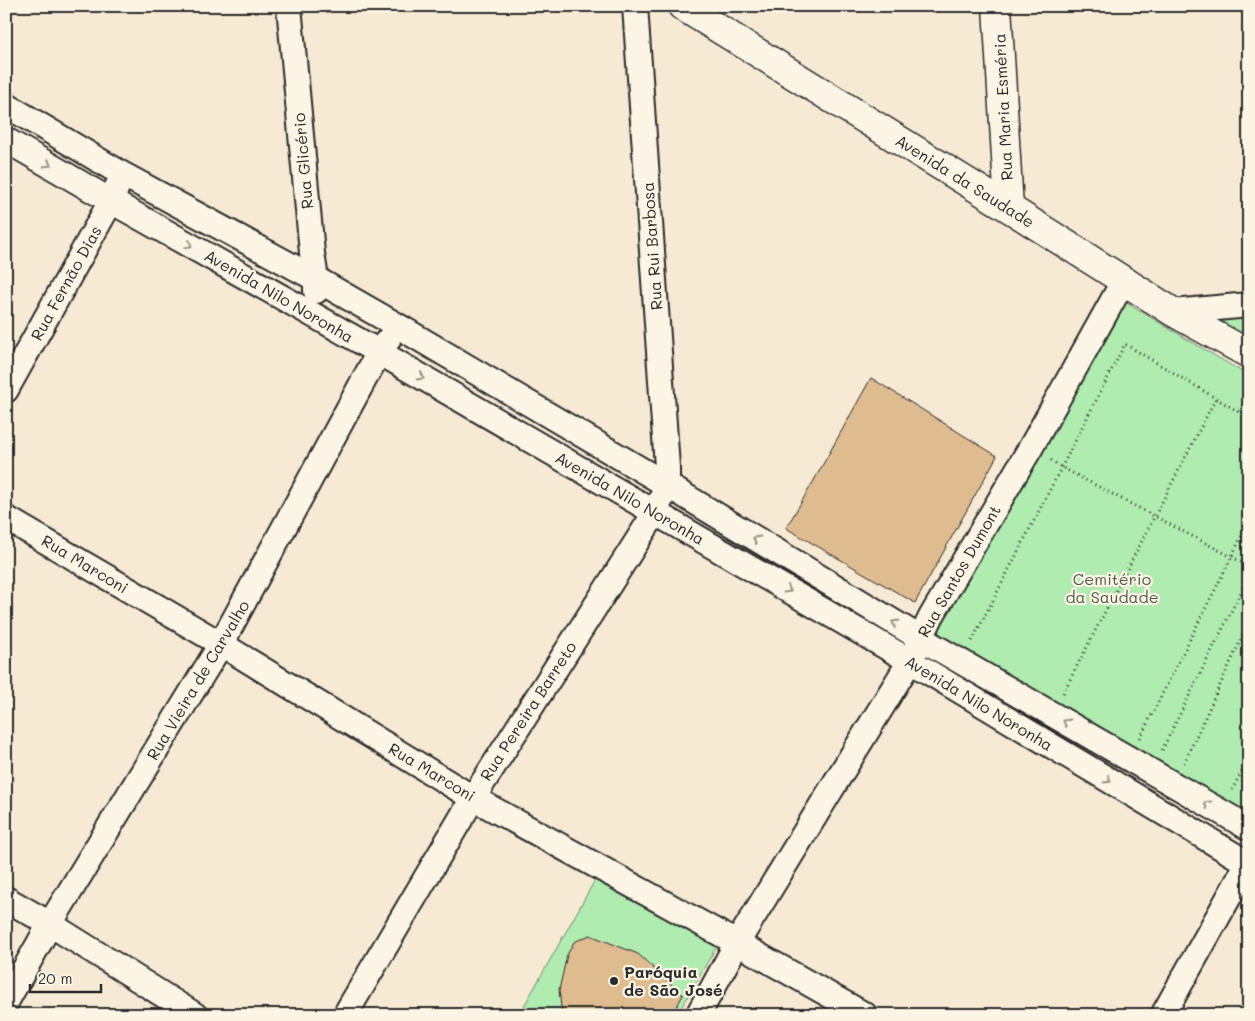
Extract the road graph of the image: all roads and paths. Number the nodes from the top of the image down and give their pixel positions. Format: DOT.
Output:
graph roads {
  1 [pos="289,6"];
  2 [pos="635,6"];
  3 [pos="682,6"];
  4 [pos="997,6"];
  5 [pos="6,105"];
  6 [pos="6,140"];
  7 [pos="122,174"];
  8 [pos="111,201"];
  9 [pos="1009,208"];
  10 [pos="316,279"];
  11 [pos="1124,280"];
  12 [pos="1249,305"];
  13 [pos="1173,312"];
  14 [pos="315,316"];
  15 [pos="398,326"];
  16 [pos="379,352"];
  17 [pos="1249,354"];
  18 [pos="6,390"];
  19 [pos="1216,398"];
  20 [pos="1249,418"];
  21 [pos="1032,447"];
  22 [pos="1061,467"];
  23 [pos="667,485"];
  24 [pos="655,513"];
  25 [pos="6,518"];
  26 [pos="1249,520"];
  27 [pos="1232,556"];
  28 [pos="1249,566"];
  29 [pos="1249,576"];
  30 [pos="1249,622"];
  31 [pos="920,638"];
  32 [pos="221,644"];
  33 [pos="970,645"];
  34 [pos="910,661"];
  35 [pos="1061,696"];
  36 [pos="1139,741"];
  37 [pos="1160,753"];
  38 [pos="1249,758"];
  39 [pos="1182,766"];
  40 [pos="1230,793"];
  41 [pos="473,798"];
  42 [pos="1249,828"];
  43 [pos="1248,863"];
  44 [pos="6,899"];
  45 [pos="50,924"];
  46 [pos="737,943"];
  47 [pos="6,1002"];
  48 [pos="195,1015"];
  49 [pos="345,1015"];
  50 [pos="698,1015"];
  51 [pos="864,1015"];
  52 [pos="1163,1015"];
  1 -- 10 [label="street, Rua Glicério"];
  2 -- 23 [label="street, Rua Rui Barbosa"];
  3 -- 9 [label="main road, Avenida da Saudade"];
  4 -- 9 [label="main road, Rua Maria Esméria"];
  5 -- 7 [label="street, Avenida Nilo Noronha"];
  6 -- 8 [label="street, Avenida Nilo Noronha, one-way"];
  7 -- 8 [label="street, Rua Fernão Dias"];
  7 -- 10 [label="street, Avenida Nilo Noronha"];
  8 -- 14 [label="street, Avenida Nilo Noronha, one-way"];
  8 -- 18 [label="street, Rua Fernão Dias"];
  9 -- 11 [label="main road, Avenida da Saudade"];
  10 -- 14 [label="street, Rua Glicério"];
  10 -- 15 [label="street, Avenida Nilo Noronha"];
  11 -- 13 [label="main road, Avenida da Saudade"];
  11 -- 21 [label="street, Rua Santos Dumont"];
  12 -- 13 [label="street"];
  13 -- 17 [label="main road, Avenida da Saudade"];
  14 -- 16 [label="street, Avenida Nilo Noronha"];
  15 -- 16 [label="street, Rua Vieira de Carvalho"];
  15 -- 23 [label="street, Avenida Nilo Noronha"];
  16 -- 24 [label="street, Avenida Nilo Noronha, one-way"];
  16 -- 32 [label="street, Rua Vieira de Carvalho"];
  19 -- 20 [label="path"];
  19 -- 22 [label="path"];
  19 -- 35 [label="path"];
  21 -- 22 [label="path"];
  21 -- 31 [label="street, Rua Santos Dumont"];
  22 -- 27 [label="path"];
  22 -- 33 [label="path"];
  23 -- 24 [label="street, Rua Pereira Barreto"];
  31 -- 23 [label="street, Avenida Nilo Noronha, one-way"];
  24 -- 34 [label="street, Avenida Nilo Noronha, one-way"];
  24 -- 41 [label="street, Rua Pereira Barreto"];
  25 -- 32 [label="street, Rua Marconi"];
  26 -- 27 [label="path"];
  27 -- 28 [label="path"];
  27 -- 36 [label="path"];
  29 -- 37 [label="path"];
  30 -- 39 [label="path"];
  31 -- 34 [label="street, Rua Santos Dumont"];
  42 -- 31 [label="street, Avenida Nilo Noronha, one-way"];
  32 -- 41 [label="street, Rua Marconi"];
  32 -- 45 [label="street, Rua Vieira de Carvalho"];
  34 -- 43 [label="street, Avenida Nilo Noronha, one-way"];
  34 -- 46 [label="street, Rua Santos Dumont"];
  38 -- 40 [label="path"];
  41 -- 46 [label="street, Rua Marconi"];
  41 -- 49 [label="street, Rua Pereira Barreto"];
  43 -- 52 [label="street"];
  44 -- 45 [label="street"];
  45 -- 47 [label="street, Rua Vieira de Carvalho"];
  45 -- 48 [label="street"];
  46 -- 50 [label="street, Rua Santos Dumont"];
  46 -- 51 [label="street, Rua Marconi"];
}
